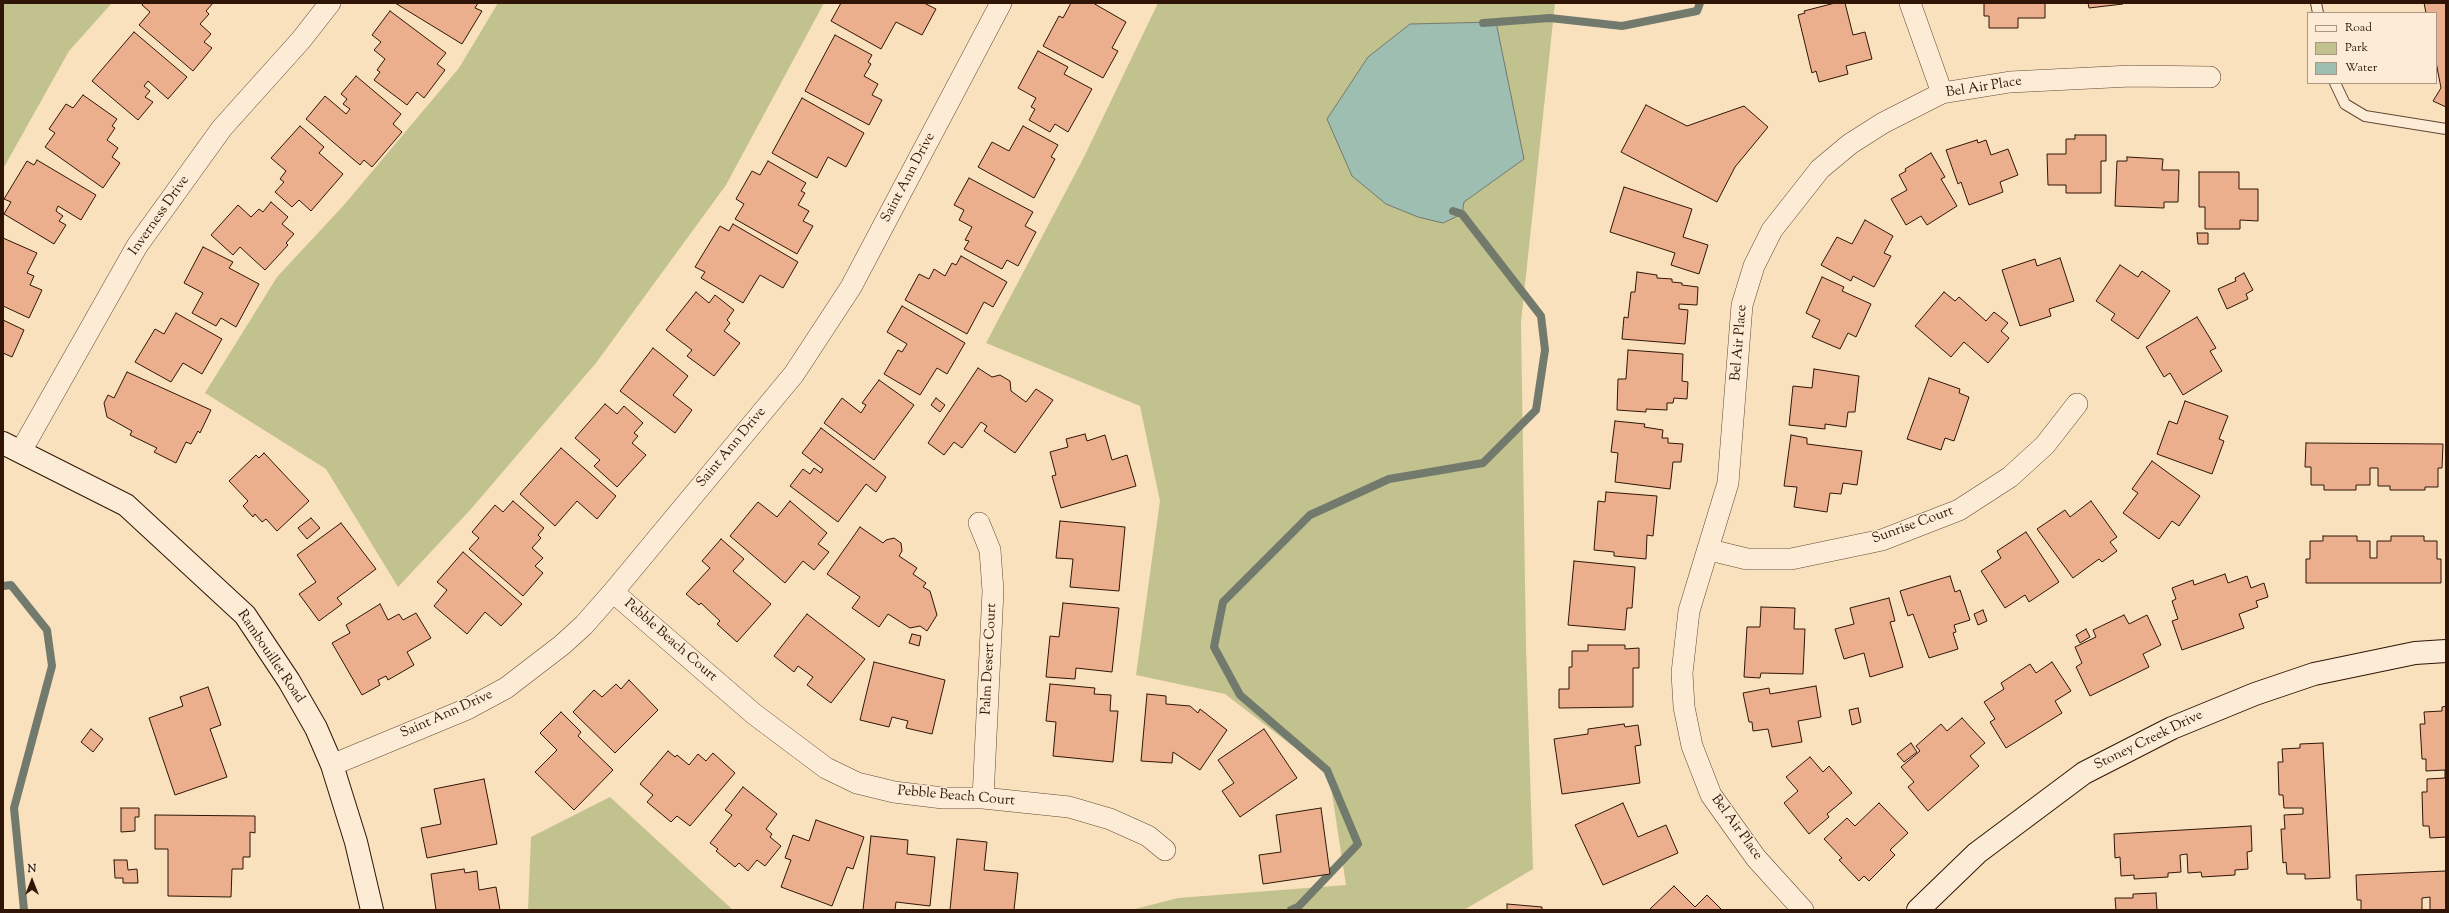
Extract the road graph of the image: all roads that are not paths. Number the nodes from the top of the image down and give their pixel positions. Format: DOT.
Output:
graph roads {
  1 [pos="330,3"];
  2 [pos="1001,3"];
  3 [pos="1910,3"];
  4 [pos="2210,78"];
  5 [pos="2335,84"];
  6 [pos="1942,93"];
  7 [pos="2446,130"];
  8 [pos="2077,404"];
  9 [pos="12,447"];
  10 [pos="979,523"];
  11 [pos="1710,550"];
  12 [pos="613,592"];
  13 [pos="2446,651"];
  14 [pos="332,765"];
  15 [pos="983,798"];
  16 [pos="1165,850"];
  17 [pos="372,910"];
  18 [pos="1803,910"];
  19 [pos="1918,910"];
  1 -- 9 [label="street, Inverness Drive"];
  2 -- 12 [label="street, Saint Ann Drive"];
  3 -- 6 [label="street"];
  4 -- 6 [label="street, Bel Air Place"];
  5 -- 7 [label="lane"];
  6 -- 11 [label="street, Bel Air Place"];
  8 -- 11 [label="street, Sunrise Court"];
  9 -- 14 [label="street, Rambouillet Road"];
  10 -- 15 [label="street, Palm Desert Court"];
  11 -- 18 [label="street, Bel Air Place"];
  12 -- 14 [label="street, Saint Ann Drive"];
  12 -- 15 [label="street, Pebble Beach Court"];
  13 -- 19 [label="street, Stoney Creek Drive"];
  14 -- 17 [label="street, Rambouillet Road"];
  15 -- 16 [label="street, Pebble Beach Court"];
}
